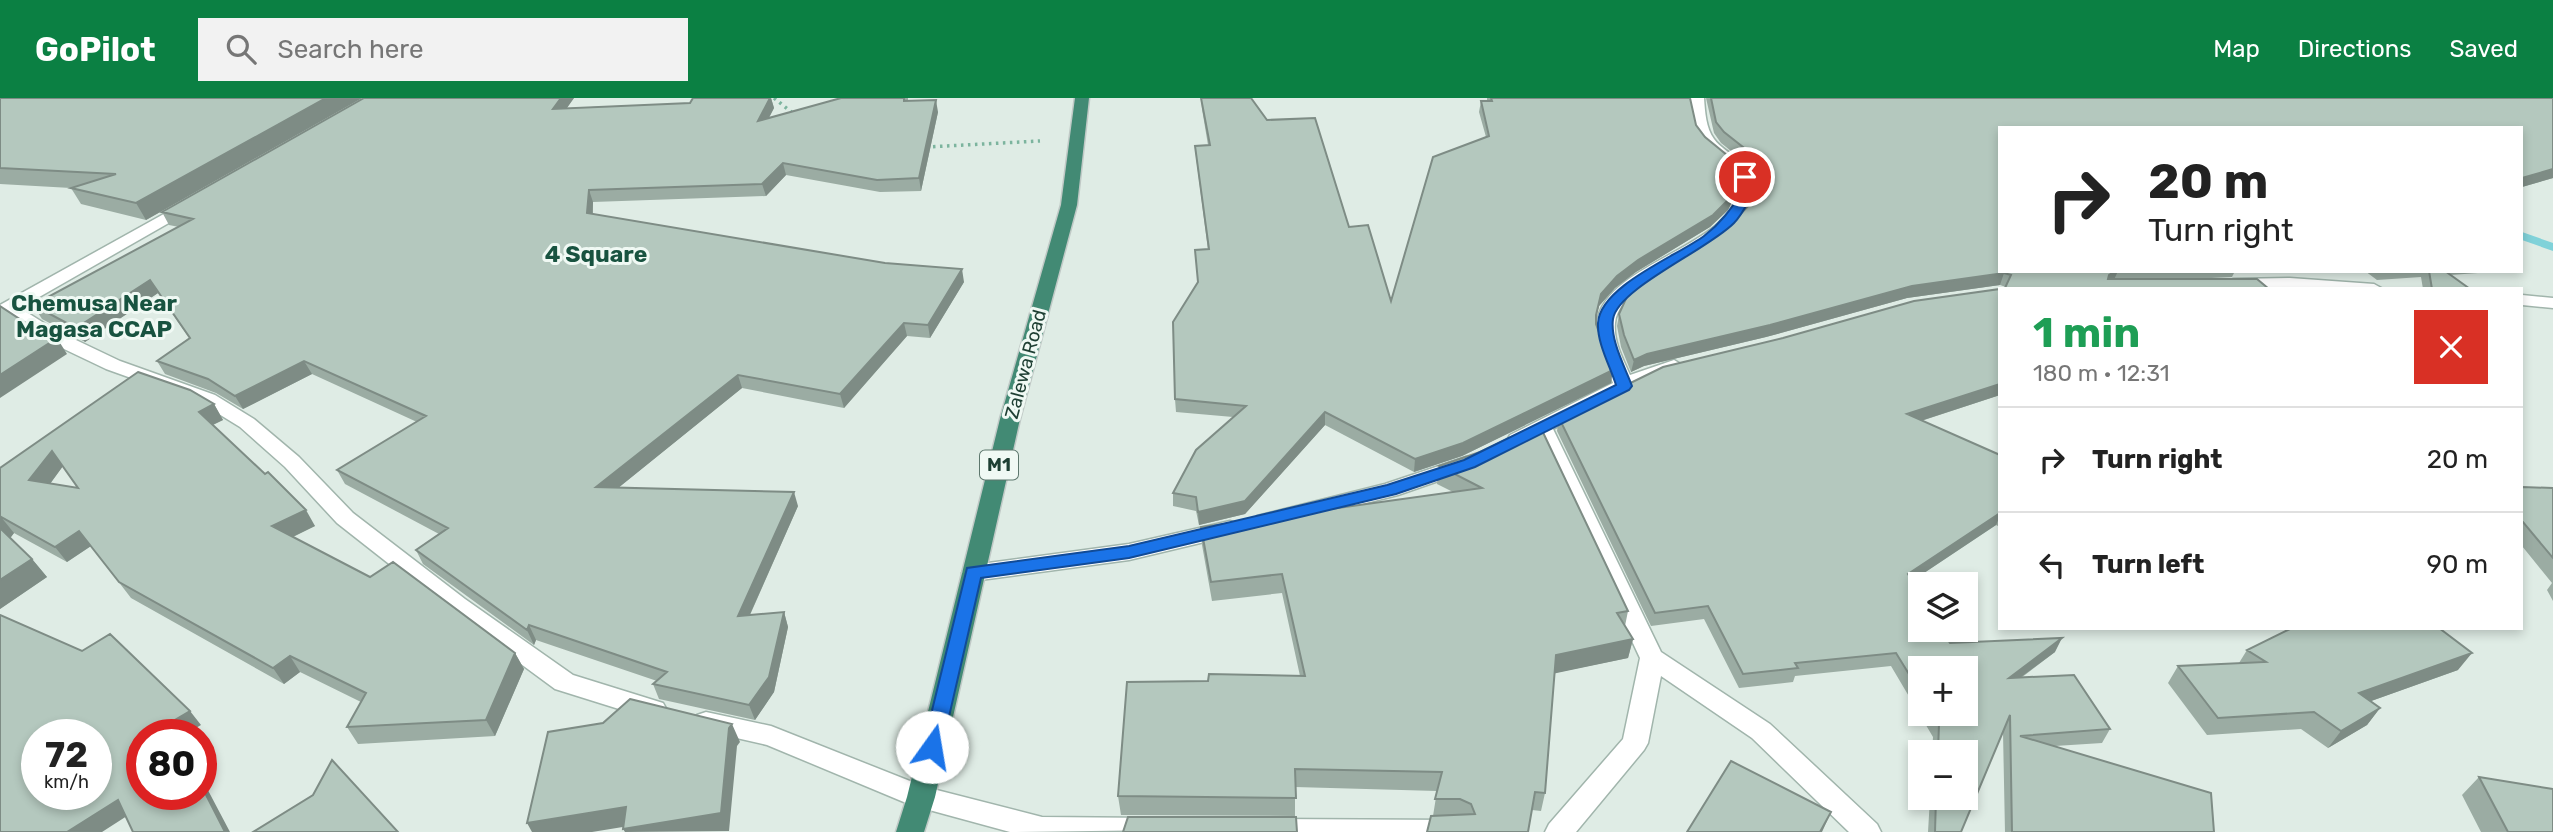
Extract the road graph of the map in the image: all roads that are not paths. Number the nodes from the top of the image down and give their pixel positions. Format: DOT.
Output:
graph roads {
  1 [pos="1082,98"];
  2 [pos="1697,98"];
  3 [pos="203,197"];
  4 [pos="2217,285"];
  5 [pos="2346,287"];
  6 [pos="2523,300"];
  7 [pos="2553,303"];
  8 [pos="4,310"];
  9 [pos="1695,362"];
  10 [pos="1624,386"];
  11 [pos="1542,427"];
  12 [pos="973,573"];
  13 [pos="1652,658"];
  14 [pos="921,797"];
  15 [pos="1180,830"];
  16 [pos="1249,831"];
  17 [pos="910,832"];
  18 [pos="1456,832"];
  19 [pos="1559,832"];
  20 [pos="1867,832"];
  1 -- 12 [label="highway, Zalewa Road / M1"];
  2 -- 10 [label="street"];
  3 -- 8 [label="street"];
  4 -- 5 [label="street"];
  6 -- 7 [label="street"];
  8 -- 14 [label="street"];
  9 -- 10 [label="street"];
  10 -- 11 [label="street"];
  11 -- 12 [label="street"];
  11 -- 13 [label="street"];
  12 -- 14 [label="highway, Zalewa Road / M1"];
  13 -- 19 [label="street"];
  13 -- 20 [label="street"];
  14 -- 15 [label="street"];
  14 -- 17 [label="highway, Zalewa Road / M1"];
  16 -- 18 [label="street"];
}
